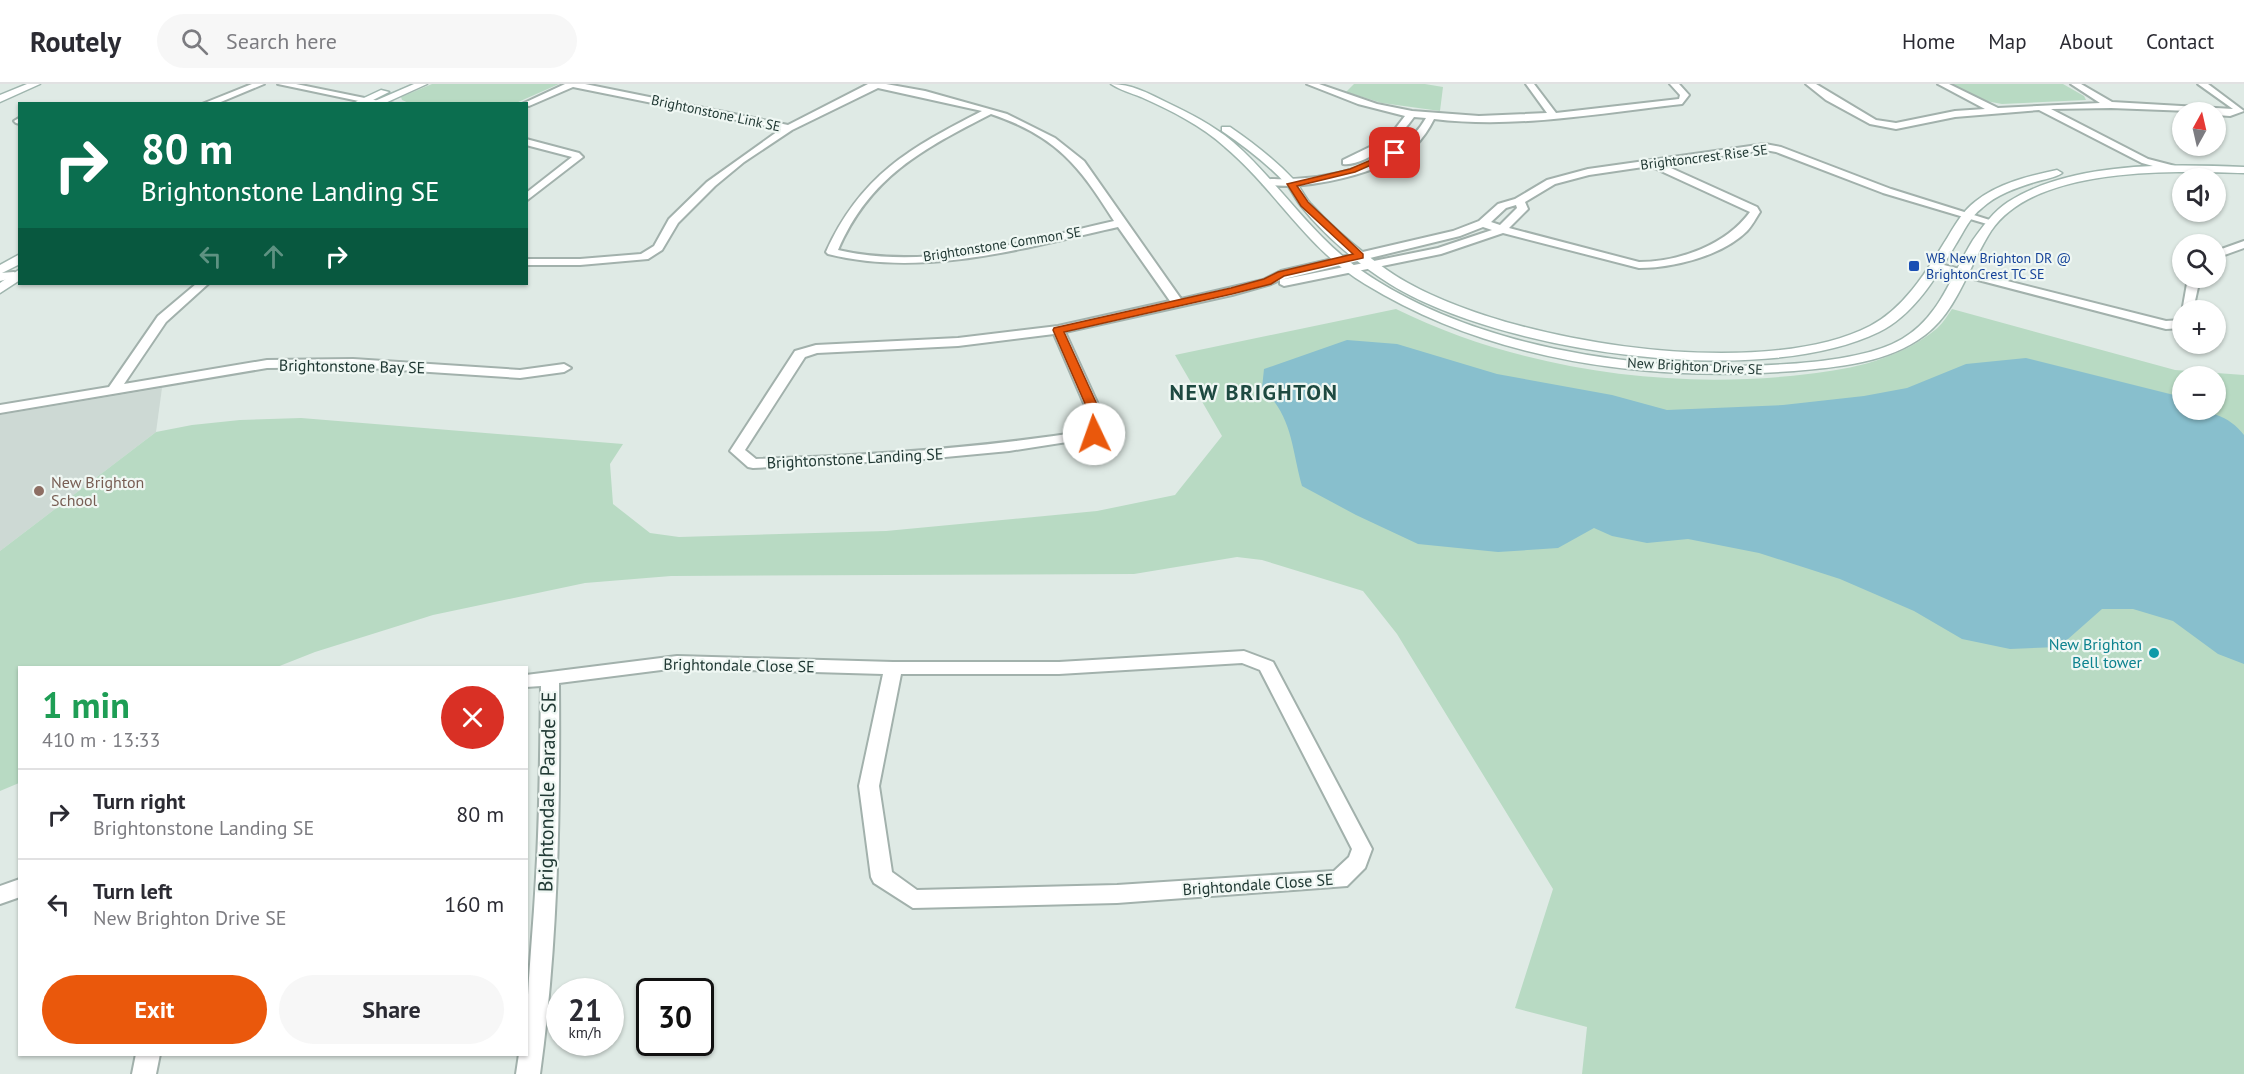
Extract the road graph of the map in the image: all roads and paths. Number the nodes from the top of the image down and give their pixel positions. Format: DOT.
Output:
graph roads {
  1 [pos="35,84"];
  2 [pos="260,84"];
  3 [pos="282,84"];
  4 [pos="405,84"];
  5 [pos="422,84"];
  6 [pos="572,84"];
  7 [pos="876,84"];
  8 [pos="1116,84"];
  9 [pos="1137,84"];
  10 [pos="1311,84"];
  11 [pos="1334,84"];
  12 [pos="1530,84"];
  13 [pos="1674,84"];
  14 [pos="1810,84"];
  15 [pos="1942,84"];
  16 [pos="2075,84"];
  17 [pos="2202,84"];
  18 [pos="1322,88"];
  19 [pos="0,99"];
  20 [pos="373,101"];
  21 [pos="211,102"];
  22 [pos="528,103"];
  23 [pos="2111,105"];
  24 [pos="2040,107"];
  25 [pos="2060,107"];
  26 [pos="990,111"];
  27 [pos="1996,111"];
  28 [pos="1411,114"];
  29 [pos="1553,115"];
  30 [pos="1431,117"];
  31 [pos="789,128"];
  32 [pos="528,142"];
  33 [pos="2145,161"];
  34 [pos="2244,162"];
  35 [pos="1653,164"];
  36 [pos="2168,165"];
  37 [pos="2244,170"];
  38 [pos="1287,180"];
  39 [pos="1267,182"];
  40 [pos="528,196"];
  41 [pos="1519,201"];
  42 [pos="1967,216"];
  43 [pos="1991,222"];
  44 [pos="1121,223"];
  45 [pos="1483,223"];
  46 [pos="1501,230"];
  47 [pos="2244,244"];
  48 [pos="2226,251"];
  49 [pos="1359,256"];
  50 [pos="18,259"];
  51 [pos="1339,260"];
  52 [pos="528,262"];
  53 [pos="1372,266"];
  54 [pos="1936,266"];
  55 [pos="0,270"];
  56 [pos="1351,270"];
  57 [pos="1964,273"];
  58 [pos="17,275"];
  59 [pos="0,277"];
  60 [pos="1267,282"];
  61 [pos="202,285"];
  62 [pos="0,289"];
  63 [pos="1177,302"];
  64 [pos="2172,325"];
  65 [pos="1058,330"];
  66 [pos="564,368"];
  67 [pos="113,390"];
  68 [pos="0,409"];
  69 [pos="892,668"];
  70 [pos="550,676"];
  71 [pos="528,681"];
  72 [pos="18,889"];
  73 [pos="0,895"];
  74 [pos="147,1056"];
  75 [pos="144,1074"];
  76 [pos="528,1074"];
  1 -- 19 [label="street"];
  2 -- 21 [label="street"];
  3 -- 20 [label="street"];
  4 -- 20 [label="street"];
  5 -- 20 [label="street"];
  6 -- 22 [label="street"];
  6 -- 31 [label="street, Brightonstone Link SE"];
  7 -- 26 [label="street"];
  7 -- 31 [label="street"];
  8 -- 39 [label="street, New Brighton Drive SE"];
  9 -- 38 [label="street, New Brighton Drive SE"];
  10 -- 18 [label="street"];
  11 -- 18 [label="street"];
  12 -- 29 [label="street"];
  13 -- 29 [label="street"];
  14 -- 27 [label="street"];
  15 -- 27 [label="street"];
  16 -- 23 [label="street"];
  17 -- 23 [label="street"];
  18 -- 28 [label="street"];
  23 -- 25 [label="street"];
  24 -- 25 [label="street"];
  24 -- 27 [label="street"];
  24 -- 33 [label="street"];
  25 -- 36 [label="street"];
  26 -- 44 [label="street"];
  26 -- 44 [label="street, Brightonstone Common SE"];
  28 -- 30 [label="street"];
  28 -- 38 [label="street"];
  29 -- 30 [label="street"];
  30 -- 38 [label="street"];
  31 -- 52 [label="street"];
  32 -- 40 [label="street"];
  33 -- 36 [label="street, New Brighton Drive SE"];
  33 -- 42 [label="street, New Brighton Drive SE"];
  34 -- 36 [label="street, New Brighton Drive SE"];
  35 -- 41 [label="street, Brightoncrest Rise SE"];
  35 -- 42 [label="street, Brightoncrest Rise SE"];
  35 -- 46 [label="street"];
  36 -- 37 [label="street, New Brighton Drive SE"];
  36 -- 43 [label="street, New Brighton Drive SE"];
  38 -- 39 [label="street"];
  38 -- 49 [label="street, New Brighton Drive SE"];
  39 -- 51 [label="street, New Brighton Drive SE"];
  41 -- 45 [label="street, Brightoncrest Rise SE"];
  41 -- 46 [label="street"];
  42 -- 43 [label="street, Brightoncrest Rise SE"];
  42 -- 54 [label="street, New Brighton Drive SE"];
  43 -- 57 [label="street, New Brighton Drive SE"];
  44 -- 63 [label="street"];
  45 -- 46 [label="street"];
  45 -- 49 [label="street, Brightoncrest Rise SE"];
  46 -- 53 [label="street"];
  47 -- 48 [label="street"];
  49 -- 51 [label="street, Brightonstone Landing SE"];
  49 -- 53 [label="street, New Brighton Drive SE"];
  50 -- 55 [label="street"];
  51 -- 56 [label="street, New Brighton Drive SE"];
  51 -- 60 [label="street, Brightonstone Landing SE"];
  53 -- 54 [label="street, New Brighton Drive SE"];
  53 -- 56 [label="street, Brightonstone Landing SE"];
  54 -- 57 [label="street"];
  56 -- 57 [label="street, New Brighton Drive SE"];
  56 -- 60 [label="street, Brightonstone Landing SE"];
  57 -- 64 [label="street"];
  58 -- 59 [label="street"];
  58 -- 62 [label="street"];
  60 -- 63 [label="street, Brightonstone Landing SE"];
  61 -- 67 [label="street"];
  63 -- 65 [label="street, Brightonstone Landing SE"];
  65 -- 65 [label="street, Brightonstone Landing SE"];
  66 -- 67 [label="street, Brightonstone Bay SE"];
  67 -- 68 [label="street, Brightonstone Bay SE"];
  69 -- 69 [label="street, Brightondale Close SE"];
  69 -- 70 [label="street, Brightondale Close SE"];
  70 -- 71 [label="street, Brightondale Parade SE"];
  70 -- 76 [label="street, Brightondale Parade SE"];
  72 -- 73 [label="street"];
  74 -- 75 [label="street"];
}
